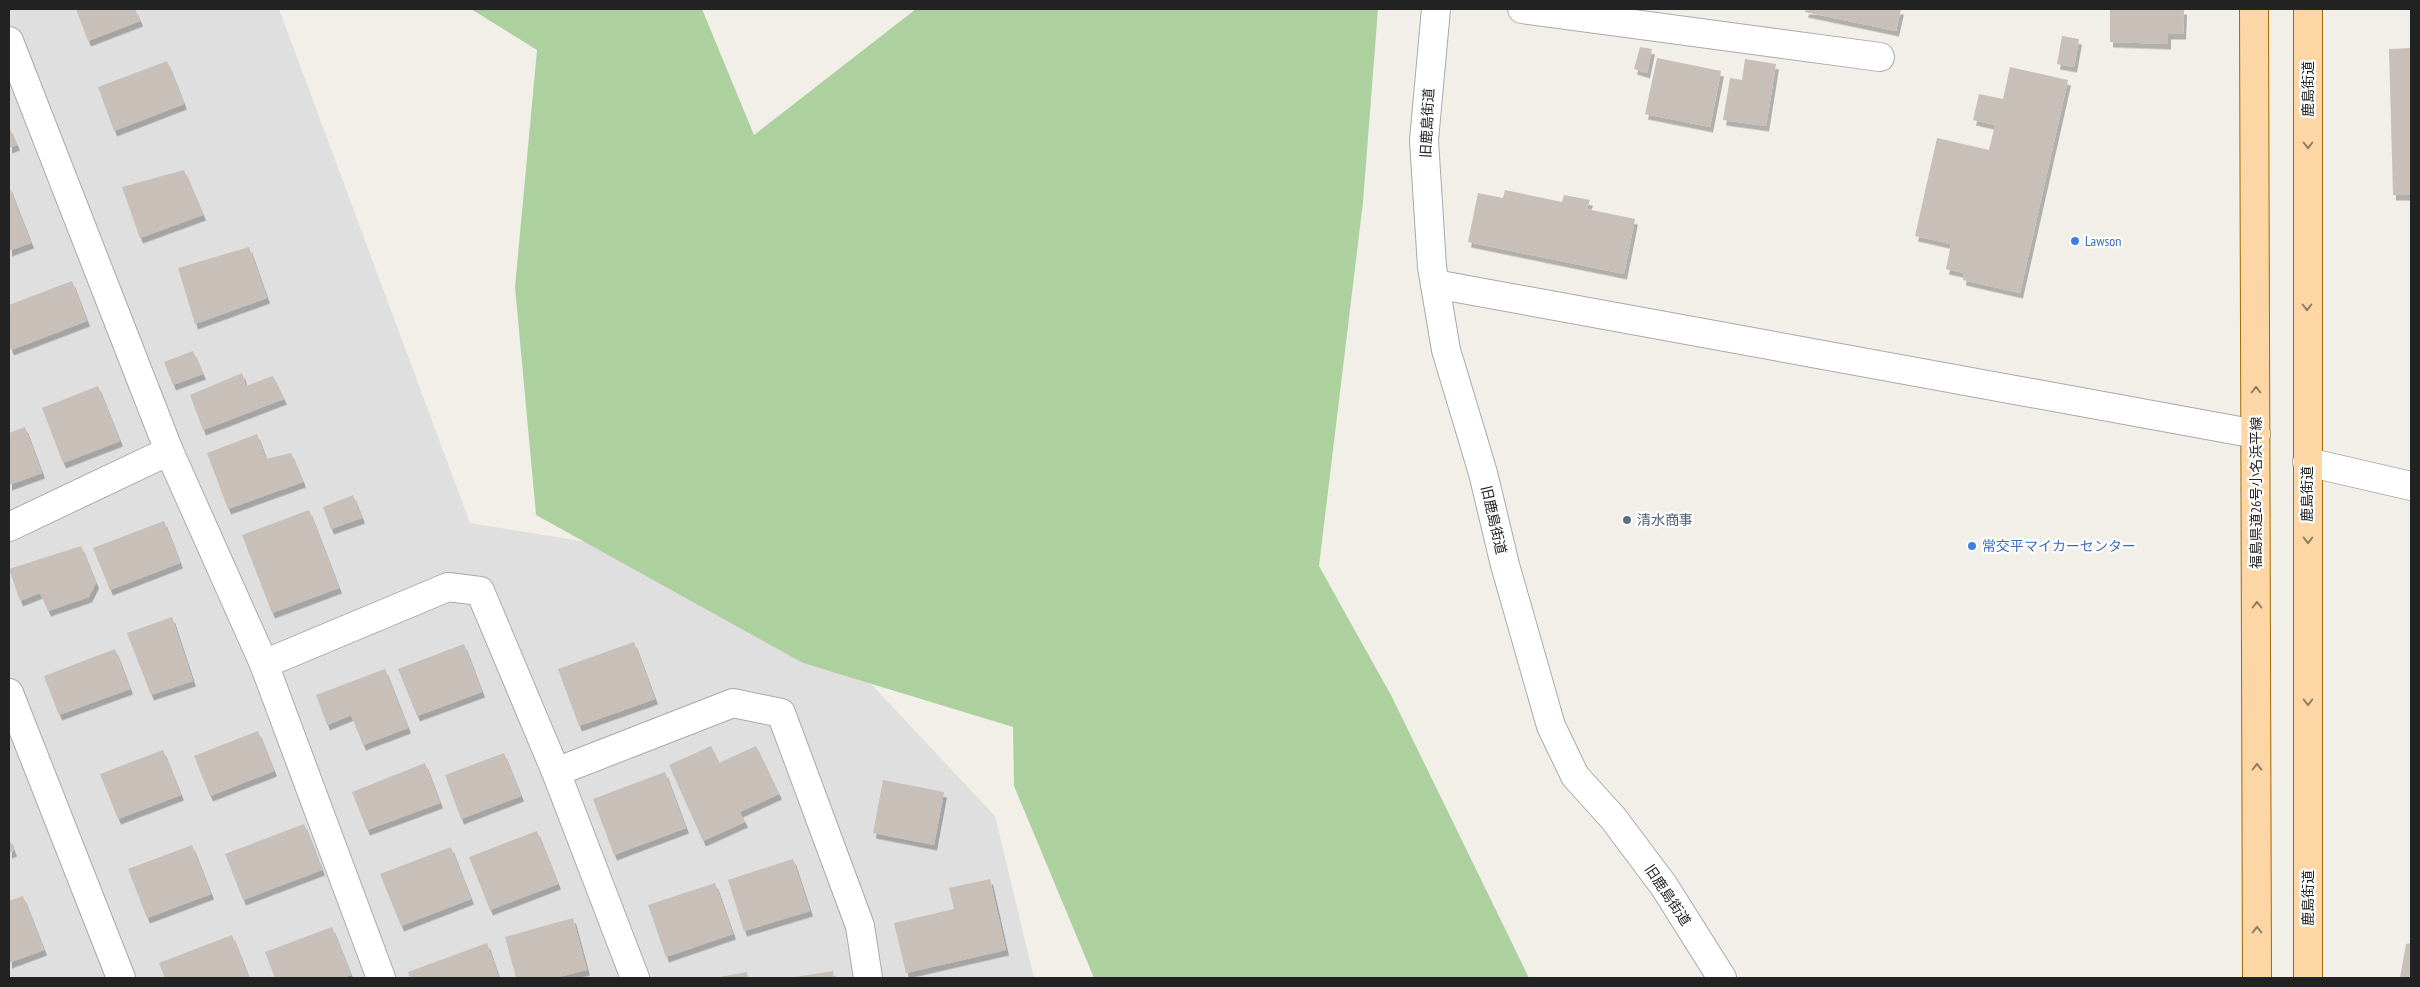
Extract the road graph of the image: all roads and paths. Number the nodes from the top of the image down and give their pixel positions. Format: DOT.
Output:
graph roads {
  1 [pos="1436,9"];
  2 [pos="1522,9"];
  3 [pos="2254,9"];
  4 [pos="2308,9"];
  5 [pos="9,41"];
  6 [pos="1880,57"];
  7 [pos="1435,284"];
  8 [pos="2256,434"];
  9 [pos="169,451"];
  10 [pos="2307,462"];
  11 [pos="2411,486"];
  12 [pos="9,527"];
  13 [pos="264,664"];
  14 [pos="9,693"];
  15 [pos="556,772"];
  16 [pos="121,978"];
  17 [pos="381,978"];
  18 [pos="635,978"];
  19 [pos="868,978"];
  20 [pos="1722,978"];
  21 [pos="2257,978"];
  22 [pos="2308,978"];
  1 -- 7 [label="street, 旧鹿島街道"];
  2 -- 6 [label="street"];
  8 -- 3 [label="main road, 福島県道26号小名浜平線, one-way"];
  4 -- 10 [label="main road, 鹿島街道, one-way"];
  5 -- 9 [label="street"];
  7 -- 8 [label="street"];
  7 -- 20 [label="street, 旧鹿島街道"];
  21 -- 8 [label="main road, 福島県道26号小名浜平線, one-way"];
  9 -- 12 [label="street"];
  9 -- 13 [label="street"];
  10 -- 11 [label="street"];
  10 -- 22 [label="main road, 鹿島街道, one-way"];
  13 -- 15 [label="street"];
  13 -- 17 [label="street"];
  14 -- 16 [label="street"];
  15 -- 18 [label="street"];
  15 -- 19 [label="street"];
}
